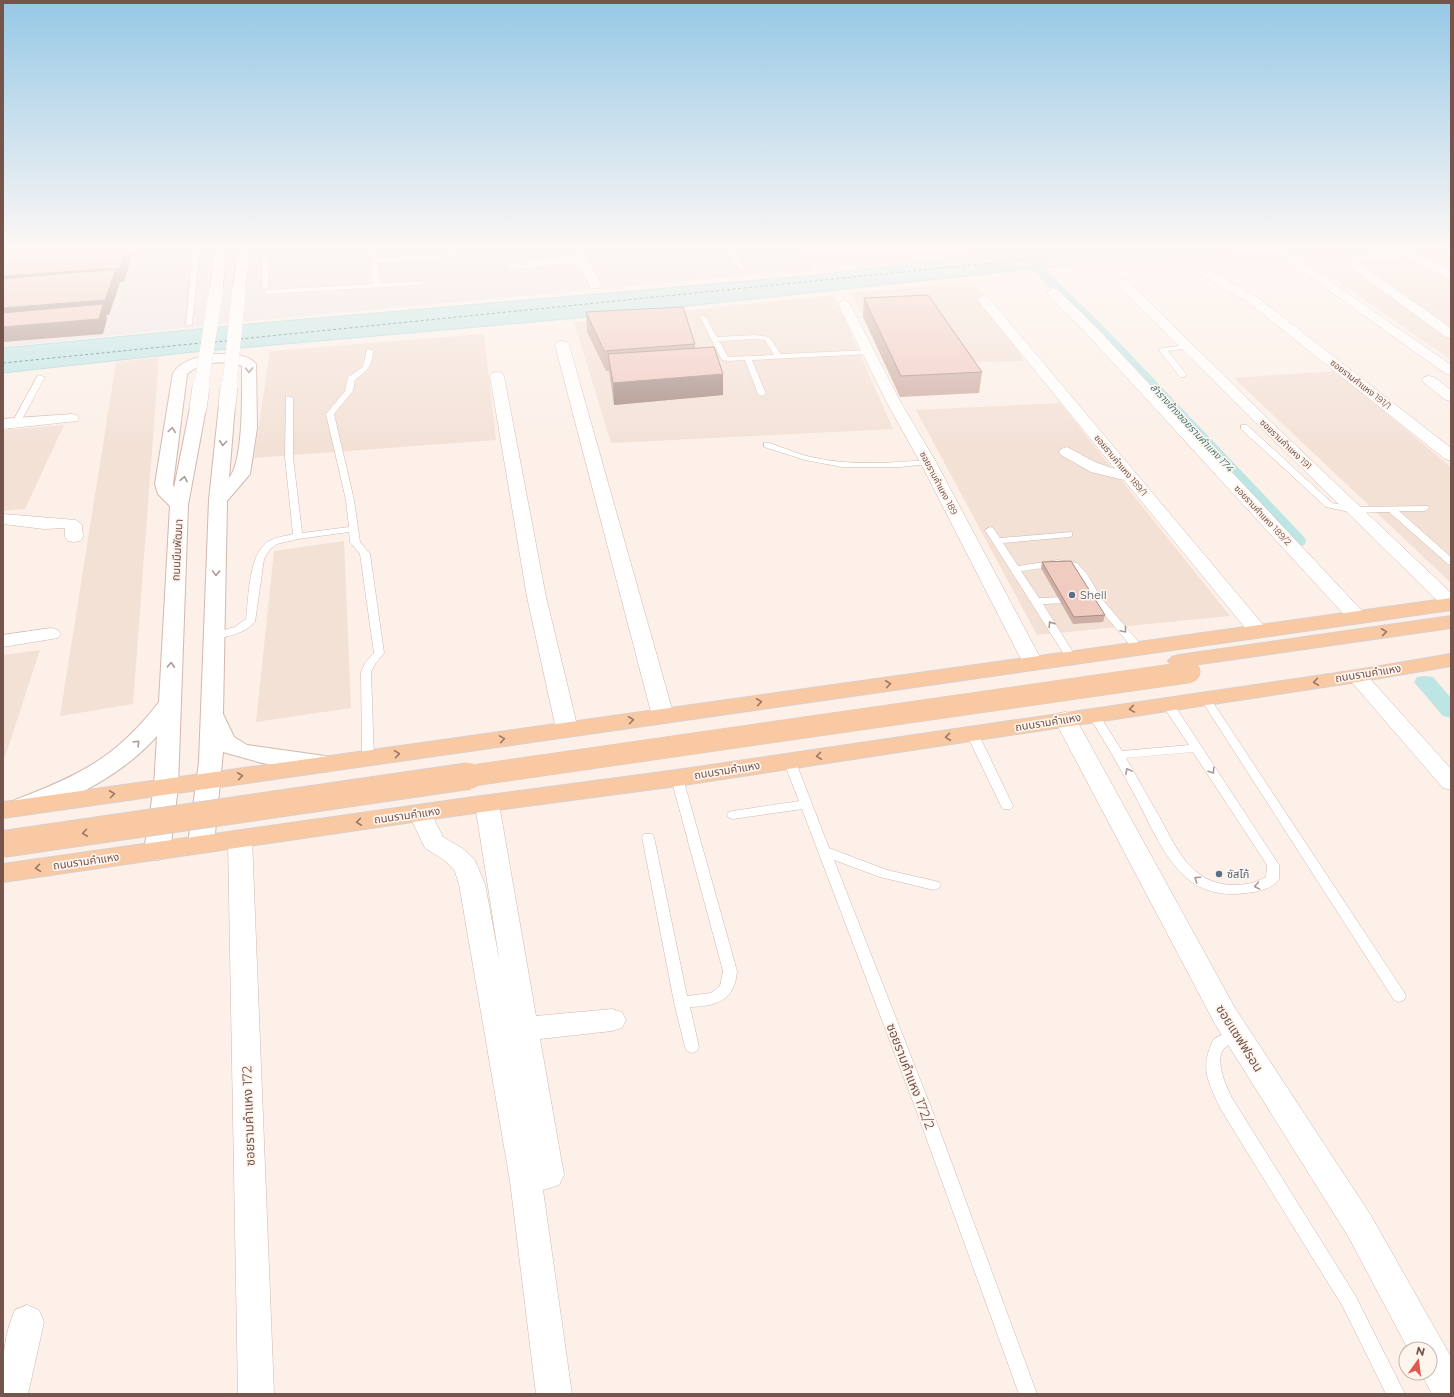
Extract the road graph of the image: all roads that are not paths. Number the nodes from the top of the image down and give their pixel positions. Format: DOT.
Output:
graph roads {
  1 [pos="190,316"];
  2 [pos="212,316"];
  3 [pos="236,316"];
  4 [pos="851,316"];
  5 [pos="997,316"];
  6 [pos="1077,316"];
  7 [pos="1156,316"];
  8 [pos="1274,316"];
  9 [pos="1373,316"];
  10 [pos="1426,316"];
  11 [pos="703,317"];
  12 [pos="189,324"];
  13 [pos="1451,334"];
  14 [pos="714,339"];
  15 [pos="562,345"];
  16 [pos="1187,347"];
  17 [pos="369,350"];
  18 [pos="870,352"];
  19 [pos="779,357"];
  20 [pos="748,359"];
  21 [pos="1451,371"];
  22 [pos="1183,375"];
  23 [pos="41,376"];
  24 [pos="497,376"];
  25 [pos="1429,380"];
  26 [pos="762,394"];
  27 [pos="1451,396"];
  28 [pos="289,398"];
  29 [pos="72,418"];
  30 [pos="9,423"];
  31 [pos="1244,427"];
  32 [pos="767,445"];
  33 [pos="1067,452"];
  34 [pos="1451,456"];
  35 [pos="928,462"];
  36 [pos="1130,476"];
  37 [pos="218,500"];
  38 [pos="179,504"];
  39 [pos="1425,508"];
  40 [pos="1391,509"];
  41 [pos="1354,510"];
  42 [pos="3,519"];
  43 [pos="354,529"];
  44 [pos="990,530"];
  45 [pos="1069,534"];
  46 [pos="298,536"];
  47 [pos="74,537"];
  48 [pos="997,541"];
  49 [pos="1451,562"];
  50 [pos="1015,569"];
  51 [pos="1097,599"];
  52 [pos="1036,601"];
  53 [pos="1451,604"];
  54 [pos="1357,617"];
  55 [pos="1451,622"];
  56 [pos="1258,630"];
  57 [pos="51,634"];
  58 [pos="214,636"];
  59 [pos="1451,636"];
  60 [pos="3,641"];
  61 [pos="1138,648"];
  62 [pos="1071,657"];
  63 [pos="1451,660"];
  64 [pos="1033,663"];
  65 [pos="1184,666"];
  66 [pos="1357,676"];
  67 [pos="1205,698"];
  68 [pos="1167,703"];
  69 [pos="169,704"];
  70 [pos="213,714"];
  71 [pos="1094,714"];
  72 [pos="663,716"];
  73 [pos="1065,719"];
  74 [pos="567,729"];
  75 [pos="972,733"];
  76 [pos="464,745"];
  77 [pos="1196,748"];
  78 [pos="1119,755"];
  79 [pos="368,758"];
  80 [pos="789,760"];
  81 [pos="325,764"];
  82 [pos="677,778"];
  83 [pos="209,781"];
  84 [pos="1451,783"];
  85 [pos="166,787"];
  86 [pos="806,804"];
  87 [pos="477,805"];
  88 [pos="1007,806"];
  89 [pos="10,809"];
  90 [pos="420,813"];
  91 [pos="733,815"];
  92 [pos="3,830"];
  93 [pos="648,837"];
  94 [pos="240,839"];
  95 [pos="3,844"];
  96 [pos="201,844"];
  97 [pos="824,850"];
  98 [pos="157,851"];
  99 [pos="3,873"];
  100 [pos="934,885"];
  101 [pos="1399,996"];
  102 [pos="681,1002"];
  103 [pos="612,1020"];
  104 [pos="524,1029"];
  105 [pos="1237,1033"];
  106 [pos="692,1047"];
  107 [pos="526,1181"];
  108 [pos="27,1322"];
  109 [pos="1423,1341"];
  110 [pos="1438,1368"];
  111 [pos="1451,1392"];
  112 [pos="10,1394"];
  113 [pos="256,1394"];
  114 [pos="554,1394"];
  115 [pos="1028,1394"];
  116 [pos="1396,1394"];
  1 -- 12 [label="lane"];
  38 -- 2 [label="street, ถนนมีนพัฒนา, one-way, bridge"];
  3 -- 37 [label="street, one-way, bridge"];
  4 -- 18 [label="street, ซอยรามคำแหง 189"];
  5 -- 36 [label="street, ซอยรามคำแหง 189/1"];
  6 -- 54 [label="street, ซอยรามคำแหง 189/2"];
  7 -- 16 [label="street, ซอยรามคำแหง 191"];
  8 -- 34 [label="street, ซอยรามคำแหง 191/1"];
  9 -- 21 [label="street"];
  10 -- 13 [label="street"];
  11 -- 14 [label="lane"];
  14 -- 19 [label="lane"];
  14 -- 20 [label="lane"];
  15 -- 72 [label="street"];
  16 -- 22 [label="lane"];
  16 -- 41 [label="street, ซอยรามคำแหง 191"];
  17 -- 43 [label="lane"];
  18 -- 19 [label="lane"];
  18 -- 35 [label="street, ซอยรามคำแหง 189"];
  19 -- 20 [label="lane"];
  20 -- 26 [label="lane"];
  23 -- 30 [label="lane"];
  24 -- 74 [label="street"];
  25 -- 27 [label="street"];
  28 -- 46 [label="lane"];
  29 -- 30 [label="street"];
  31 -- 41 [label="lane"];
  32 -- 35 [label="lane"];
  33 -- 36 [label="street"];
  35 -- 64 [label="street, ซอยรามคำแหง 189"];
  36 -- 56 [label="street, ซอยรามคำแหง 189/1"];
  38 -- 37 [label="street, one-way"];
  37 -- 58 [label="street, one-way"];
  69 -- 38 [label="street, ถนนมีนพัฒนา, one-way"];
  39 -- 40 [label="lane"];
  40 -- 41 [label="lane"];
  40 -- 49 [label="lane"];
  41 -- 53 [label="street, ซอยรามคำแหง 191"];
  42 -- 47 [label="street"];
  43 -- 46 [label="lane"];
  43 -- 79 [label="lane"];
  44 -- 48 [label="lane"];
  45 -- 48 [label="lane"];
  46 -- 58 [label="lane"];
  48 -- 50 [label="lane"];
  50 -- 51 [label="lane"];
  50 -- 52 [label="lane"];
  51 -- 52 [label="lane"];
  51 -- 61 [label="lane, one-way"];
  62 -- 52 [label="lane, one-way"];
  53 -- 54 [label="main road"];
  54 -- 56 [label="main road"];
  65 -- 55 [label="main road, one-way"];
  56 -- 61 [label="main road"];
  57 -- 60 [label="street"];
  58 -- 70 [label="street"];
  59 -- 65 [label="main road"];
  61 -- 62 [label="main road"];
  62 -- 64 [label="main road"];
  63 -- 66 [label="main road, ถนนรามคำแหง"];
  72 -- 64 [label="main road, one-way"];
  65 -- 92 [label="main road"];
  65 -- 95 [label="main road, one-way, bridge"];
  66 -- 67 [label="main road, ถนนรามคำแหง, one-way"];
  66 -- 84 [label="street"];
  67 -- 68 [label="main road, ถนนรามคำแหง"];
  67 -- 101 [label="lane"];
  68 -- 71 [label="main road, ถนนรามคำแหง, one-way"];
  68 -- 77 [label="lane"];
  69 -- 85 [label="street, ถนนมีนพัฒนา"];
  89 -- 69 [label="street, one-way"];
  70 -- 81 [label="street"];
  70 -- 83 [label="street"];
  71 -- 73 [label="main road, ถนนรามคำแหง"];
  71 -- 78 [label="lane"];
  74 -- 72 [label="main road, one-way"];
  73 -- 75 [label="main road, ถนนรามคำแหง"];
  73 -- 105 [label="street, ซอยแซฟฟรอน"];
  76 -- 74 [label="main road, one-way"];
  75 -- 80 [label="main road, ถนนรามคำแหง, one-way"];
  75 -- 88 [label="lane"];
  79 -- 76 [label="main road, one-way"];
  76 -- 87 [label="main road"];
  77 -- 78 [label="lane"];
  77 -- 78 [label="lane, one-way"];
  79 -- 81 [label="main road"];
  80 -- 82 [label="main road, ถนนรามคำแหง"];
  80 -- 86 [label="lane, ซอยรามคำแหง 172/2"];
  83 -- 81 [label="main road, one-way"];
  82 -- 87 [label="main road, ถนนรามคำแหง"];
  82 -- 102 [label="lane"];
  83 -- 85 [label="main road"];
  83 -- 96 [label="street"];
  89 -- 85 [label="main road, one-way"];
  85 -- 98 [label="street, ถนนมีนพัฒนา"];
  86 -- 91 [label="lane"];
  86 -- 97 [label="lane, ซอยรามคำแหง 172/2"];
  87 -- 90 [label="main road, ถนนรามคำแหง"];
  87 -- 104 [label="street"];
  90 -- 94 [label="main road, ถนนรามคำแหง, one-way"];
  90 -- 107 [label="street"];
  93 -- 102 [label="lane"];
  94 -- 96 [label="main road, ถนนรามคำแหง"];
  94 -- 113 [label="street, ซอยรามคำแหง 172"];
  96 -- 98 [label="main road, ถนนรามคำแหง"];
  97 -- 100 [label="lane"];
  97 -- 115 [label="lane, ซอยรามคำแหง 172/2"];
  98 -- 99 [label="main road, ถนนรามคำแหง, one-way"];
  102 -- 106 [label="lane"];
  103 -- 104 [label="street"];
  104 -- 107 [label="street"];
  105 -- 109 [label="street, ซอยแซฟฟรอน"];
  105 -- 116 [label="lane"];
  107 -- 114 [label="street"];
  108 -- 112 [label="street"];
  110 -- 111 [label="street"];
}
